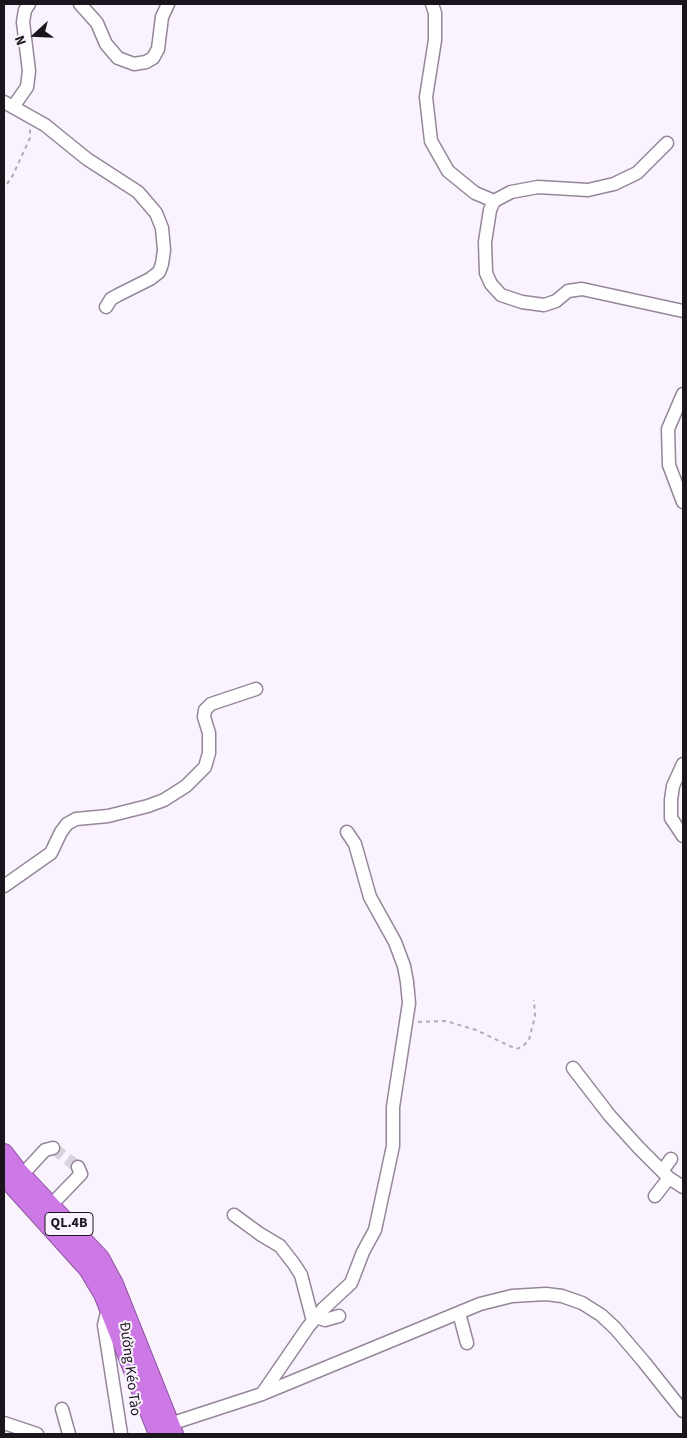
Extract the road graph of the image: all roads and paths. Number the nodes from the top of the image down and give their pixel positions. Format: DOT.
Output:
graph roads {
  1 [pos="29,4"];
  2 [pos="80,4"];
  3 [pos="168,4"];
  4 [pos="432,4"];
  5 [pos="8,105"];
  6 [pos="26,115"];
  7 [pos="667,143"];
  8 [pos="7,184"];
  9 [pos="494,201"];
  10 [pos="106,307"];
  11 [pos="683,311"];
  12 [pos="683,394"];
  13 [pos="683,502"];
  14 [pos="256,689"];
  15 [pos="683,764"];
  16 [pos="347,832"];
  17 [pos="683,836"];
  18 [pos="4,886"];
  19 [pos="534,1000"];
  20 [pos="406,1024"];
  21 [pos="573,1068"];
  22 [pos="53,1148"];
  23 [pos="4,1153"];
  24 [pos="671,1159"];
  25 [pos="78,1167"];
  26 [pos="666,1174"];
  27 [pos="22,1175"];
  28 [pos="4,1176"];
  29 [pos="683,1188"];
  30 [pos="655,1196"];
  31 [pos="51,1205"];
  32 [pos="234,1215"];
  33 [pos="115,1306"];
  34 [pos="459,1313"];
  35 [pos="339,1316"];
  36 [pos="314,1319"];
  37 [pos="467,1343"];
  38 [pos="262,1394"];
  39 [pos="62,1409"];
  40 [pos="683,1411"];
  41 [pos="4,1423"];
  42 [pos="164,1430"];
  43 [pos="37,1434"];
  44 [pos="69,1434"];
  45 [pos="117,1434"];
  1 -- 5 [label="street"];
  2 -- 3 [label="street"];
  4 -- 9 [label="street"];
  5 -- 6 [label="street"];
  6 -- 8 [label="path"];
  6 -- 10 [label="street"];
  7 -- 9 [label="street"];
  9 -- 11 [label="street"];
  12 -- 13 [label="street"];
  14 -- 18 [label="street"];
  15 -- 17 [label="street"];
  16 -- 20 [label="street"];
  19 -- 20 [label="path"];
  20 -- 36 [label="street"];
  21 -- 26 [label="street"];
  22 -- 27 [label="street"];
  23 -- 27 [label="highway, QL.4B"];
  24 -- 26 [label="street"];
  25 -- 31 [label="street"];
  26 -- 29 [label="street"];
  26 -- 30 [label="street"];
  27 -- 31 [label="highway, QL.4B"];
  28 -- 33 [label="highway, QL.4B"];
  31 -- 33 [label="highway, QL.4B"];
  32 -- 36 [label="street"];
  33 -- 42 [label="highway, QL.4B"];
  33 -- 45 [label="street, Đường Kéo Tào"];
  34 -- 37 [label="street"];
  34 -- 38 [label="street"];
  34 -- 40 [label="street"];
  35 -- 36 [label="street"];
  36 -- 38 [label="street"];
  38 -- 42 [label="street"];
  39 -- 44 [label="street"];
  41 -- 43 [label="street"];
}
